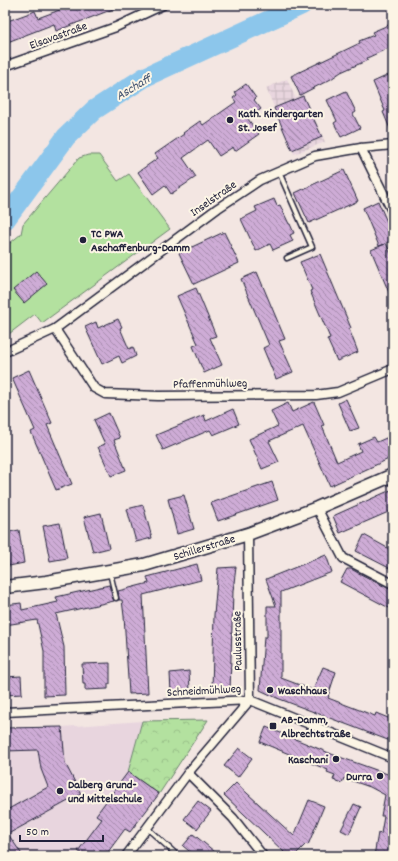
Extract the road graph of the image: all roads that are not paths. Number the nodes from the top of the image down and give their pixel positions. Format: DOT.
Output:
graph roads {
  1 [pos="163,5"];
  2 [pos="5,66"];
  3 [pos="393,145"];
  4 [pos="361,148"];
  5 [pos="279,172"];
  6 [pos="393,213"];
  7 [pos="287,258"];
  8 [pos="56,329"];
  9 [pos="5,352"];
  10 [pos="393,369"];
  11 [pos="393,475"];
  12 [pos="317,508"];
  13 [pos="248,534"];
  14 [pos="110,571"];
  15 [pos="393,584"];
  16 [pos="5,586"];
  17 [pos="116,598"];
  18 [pos="250,700"];
  19 [pos="5,712"];
  20 [pos="393,758"];
  21 [pos="188,773"];
  22 [pos="147,828"];
  23 [pos="126,856"];
  24 [pos="178,856"];
  25 [pos="262,856"];
  1 -- 2 [label="street, Elsavastraße"];
  3 -- 4 [label="street, Inselstraße"];
  4 -- 5 [label="street, Inselstraße"];
  4 -- 6 [label="street"];
  5 -- 7 [label="lane"];
  5 -- 8 [label="street, Inselstraße"];
  8 -- 9 [label="street, Inselstraße"];
  8 -- 10 [label="street, Pfaffenmühlweg"];
  11 -- 12 [label="main road, Schillerstraße"];
  12 -- 13 [label="main road, Schillerstraße"];
  12 -- 15 [label="street"];
  13 -- 14 [label="main road, Schillerstraße"];
  13 -- 18 [label="street, Paulusstraße"];
  14 -- 16 [label="main road, Schillerstraße"];
  14 -- 17 [label="lane"];
  18 -- 19 [label="street, Schneidmühlweg"];
  18 -- 20 [label="street, Schneidmühlweg"];
  18 -- 21 [label="street"];
  21 -- 22 [label="street"];
  21 -- 25 [label="street"];
  22 -- 23 [label="street"];
  22 -- 24 [label="lane"];
}
